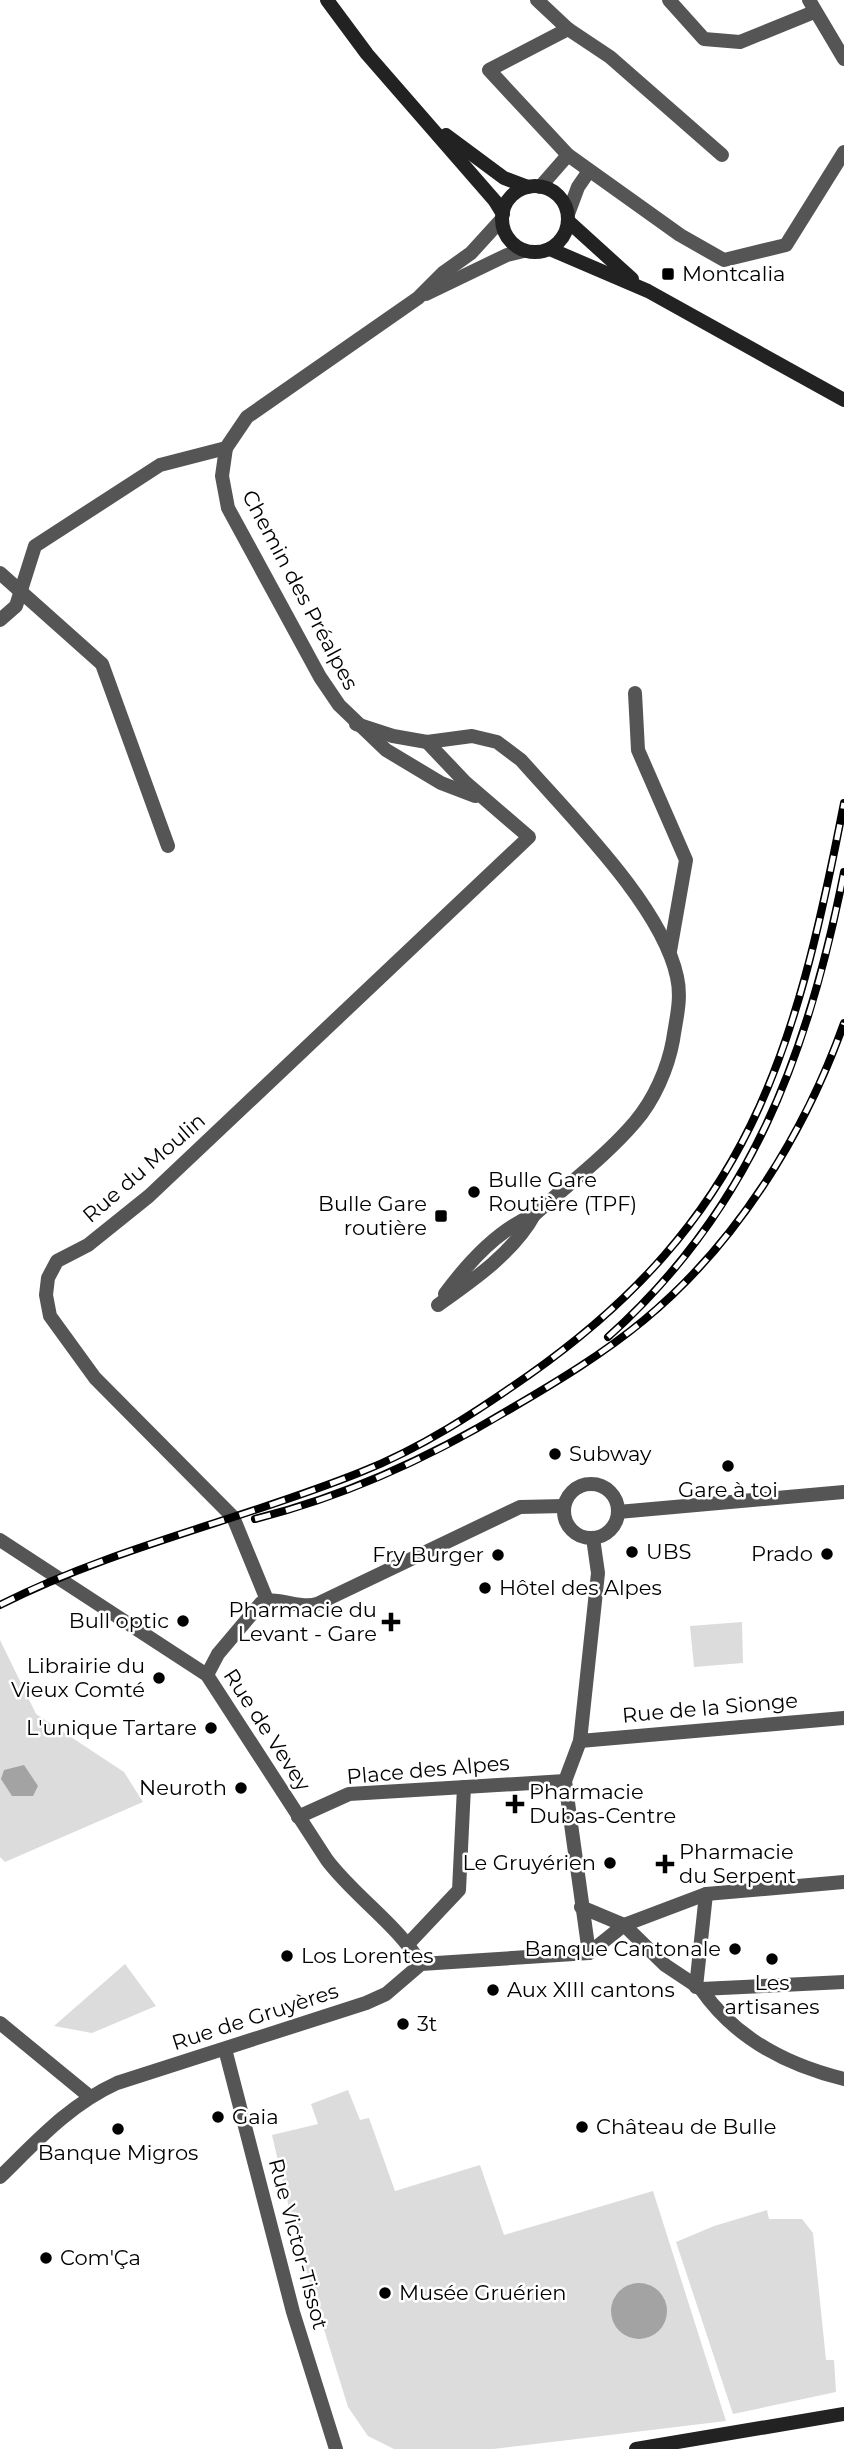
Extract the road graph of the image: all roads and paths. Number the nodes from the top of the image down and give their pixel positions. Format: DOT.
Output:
graph roads {
  1 [pos="327,0"];
  2 [pos="537,0"];
  3 [pos="670,0"];
  4 [pos="812,6"];
  5 [pos="568,29"];
  6 [pos="844,59"];
  7 [pos="415,110"];
  8 [pos="844,152"];
  9 [pos="568,155"];
  10 [pos="722,155"];
  11 [pos="589,171"];
  12 [pos="534,187"];
  13 [pos="502,217"];
  14 [pos="568,218"];
  15 [pos="550,249"];
  16 [pos="524,251"];
  17 [pos="648,291"];
  18 [pos="418,298"];
  19 [pos="844,400"];
  20 [pos="226,448"];
  21 [pos="0,573"];
  22 [pos="22,592"];
  23 [pos="0,620"];
  24 [pos="635,692"];
  25 [pos="356,724"];
  26 [pos="427,741"];
  27 [pos="482,799"];
  28 [pos="528,837"];
  29 [pos="168,846"];
  30 [pos="670,951"];
  31 [pos="534,1215"];
  32 [pos="844,1492"];
  33 [pos="564,1506"];
  34 [pos="618,1512"];
  35 [pos="593,1538"];
  36 [pos="0,1540"];
  37 [pos="267,1600"];
  38 [pos="206,1675"];
  39 [pos="844,1717"];
  40 [pos="580,1741"];
  41 [pos="565,1781"];
  42 [pos="464,1787"];
  43 [pos="298,1817"];
  44 [pos="844,1882"];
  45 [pos="706,1894"];
  46 [pos="580,1907"];
  47 [pos="624,1925"];
  48 [pos="409,1943"];
  49 [pos="589,1953"];
  50 [pos="421,1964"];
  51 [pos="844,1982"];
  52 [pos="699,1988"];
  53 [pos="0,2023"];
  54 [pos="225,2049"];
  55 [pos="844,2079"];
  56 [pos="89,2096"];
  57 [pos="0,2177"];
  58 [pos="844,2414"];
  59 [pos="336,2449"];
  60 [pos="636,2449"];
  1 -- 7 [label="street"];
  2 -- 5 [label="street"];
  3 -- 4 [label="street"];
  4 -- 6 [label="street"];
  5 -- 9 [label="street"];
  5 -- 10 [label="street"];
  7 -- 12 [label="street"];
  7 -- 13 [label="street"];
  8 -- 11 [label="street"];
  9 -- 11 [label="street"];
  9 -- 12 [label="street"];
  11 -- 14 [label="street"];
  12 -- 13 [label="street"];
  12 -- 14 [label="street"];
  13 -- 16 [label="street"];
  13 -- 18 [label="street"];
  14 -- 15 [label="street"];
  14 -- 17 [label="street"];
  15 -- 16 [label="street"];
  15 -- 17 [label="street"];
  16 -- 18 [label="street"];
  17 -- 19 [label="street"];
  18 -- 20 [label="street"];
  20 -- 22 [label="street"];
  20 -- 25 [label="street, Chemin des Préalpes"];
  21 -- 22 [label="street"];
  22 -- 23 [label="street"];
  22 -- 29 [label="street"];
  24 -- 30 [label="street"];
  25 -- 26 [label="street"];
  25 -- 27 [label="street, Chemin des Préalpes"];
  26 -- 27 [label="street, Chemin des Préalpes"];
  26 -- 30 [label="street"];
  27 -- 28 [label="street, Chemin des Préalpes"];
  28 -- 37 [label="street, Rue du Moulin"];
  30 -- 31 [label="street"];
  31 -- 31 [label="street"];
  32 -- 34 [label="street"];
  33 -- 34 [label="street"];
  33 -- 35 [label="street"];
  33 -- 37 [label="street"];
  34 -- 35 [label="street"];
  35 -- 40 [label="street"];
  36 -- 38 [label="street, Rue de Vevey"];
  37 -- 38 [label="street"];
  38 -- 43 [label="street, Rue de Vevey"];
  39 -- 40 [label="street, Rue de la Sionge"];
  40 -- 41 [label="street"];
  41 -- 42 [label="street, Place des Alpes"];
  41 -- 46 [label="street"];
  42 -- 43 [label="street, Place des Alpes"];
  42 -- 48 [label="street"];
  43 -- 48 [label="street, Rue de Vevey"];
  44 -- 45 [label="street"];
  45 -- 47 [label="street"];
  45 -- 52 [label="street"];
  46 -- 47 [label="street"];
  46 -- 49 [label="street"];
  47 -- 49 [label="street"];
  47 -- 52 [label="street"];
  48 -- 50 [label="street, Rue de Vevey"];
  49 -- 50 [label="street"];
  50 -- 54 [label="street, Rue de Gruyères"];
  51 -- 52 [label="street"];
  52 -- 55 [label="street"];
  53 -- 56 [label="street"];
  54 -- 56 [label="street, Rue de Gruyères"];
  54 -- 59 [label="street, Rue Victor-Tissot"];
  56 -- 57 [label="street, Rue de Gruyères"];
  58 -- 60 [label="street"];
}
